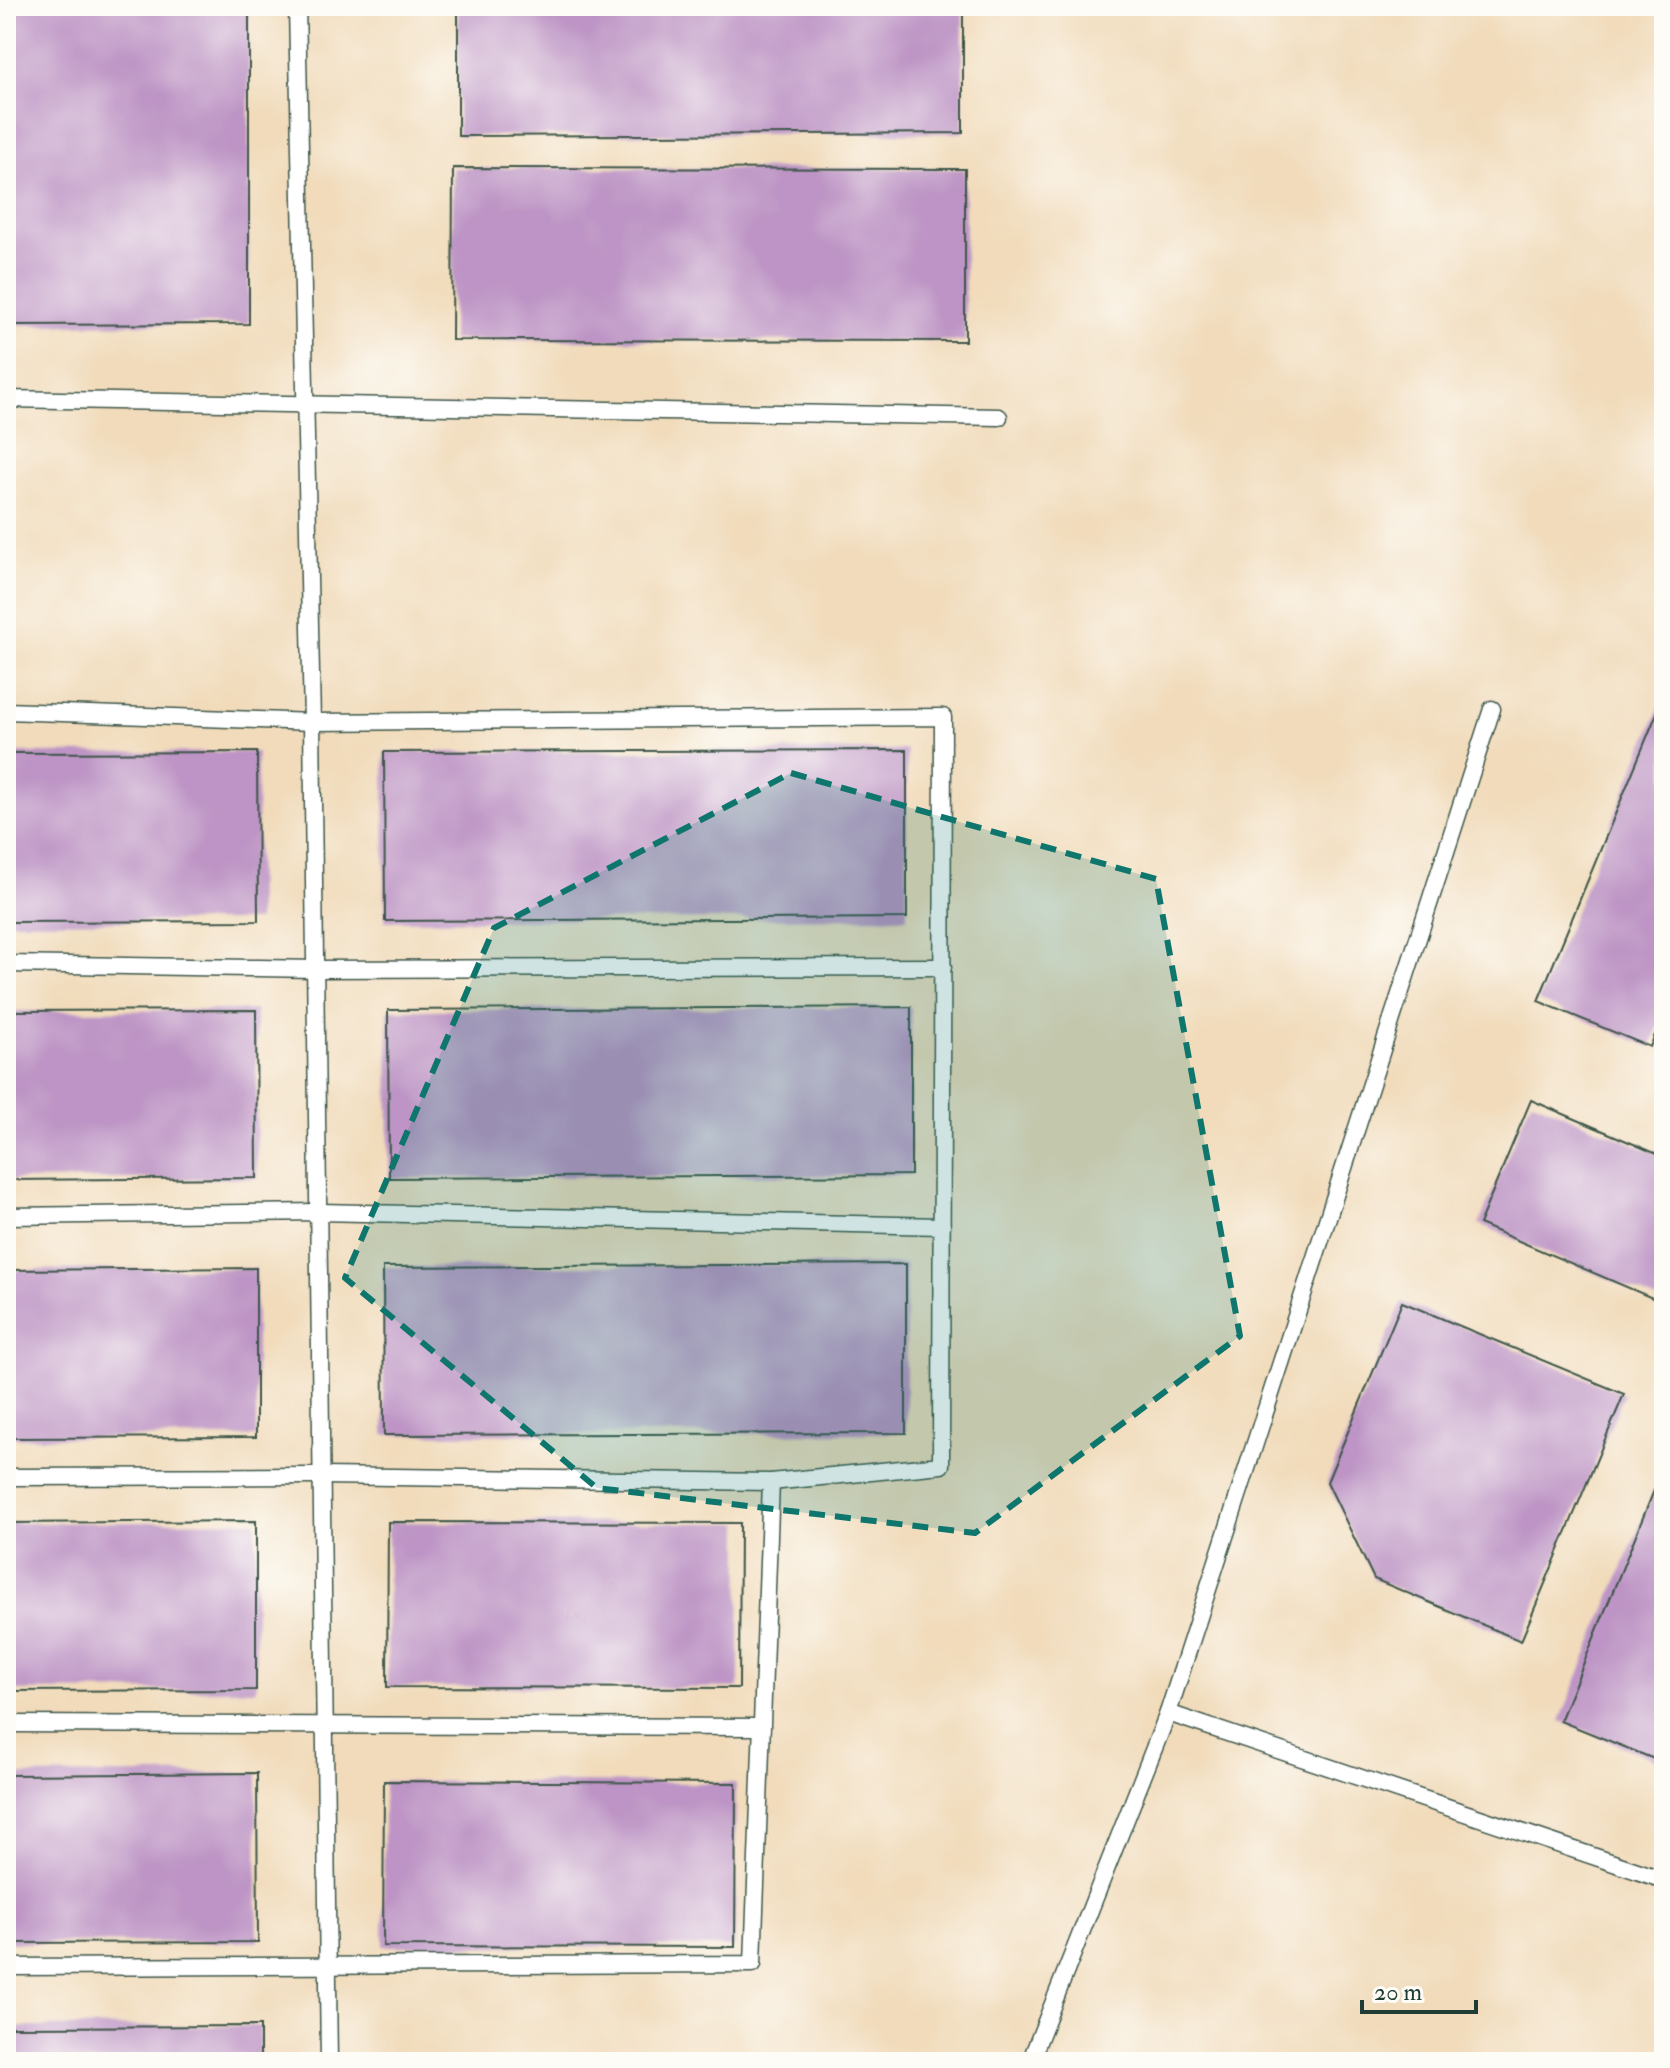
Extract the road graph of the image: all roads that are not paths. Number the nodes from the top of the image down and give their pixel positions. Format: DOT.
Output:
graph roads {
  1 [pos="297,6"];
  2 [pos="6,399"];
  3 [pos="305,405"];
  4 [pos="999,417"];
  5 [pos="1492,709"];
  6 [pos="6,711"];
  7 [pos="312,722"];
  8 [pos="6,964"];
  9 [pos="943,967"];
  10 [pos="315,969"];
  11 [pos="319,1212"];
  12 [pos="6,1216"];
  13 [pos="942,1226"];
  14 [pos="322,1476"];
  15 [pos="6,1477"];
  16 [pos="771,1482"];
  17 [pos="1168,1713"];
  18 [pos="6,1724"];
  19 [pos="326,1727"];
  20 [pos="762,1727"];
  21 [pos="1664,1880"];
  22 [pos="330,1966"];
  23 [pos="6,1967"];
  24 [pos="329,2062"];
  25 [pos="1030,2062"];
  1 -- 3 [label="lane"];
  2 -- 3 [label="lane"];
  3 -- 4 [label="lane"];
  3 -- 7 [label="lane"];
  5 -- 17 [label="lane"];
  6 -- 7 [label="lane"];
  7 -- 9 [label="lane"];
  7 -- 10 [label="lane"];
  8 -- 10 [label="lane"];
  9 -- 10 [label="lane"];
  9 -- 13 [label="lane"];
  10 -- 11 [label="lane"];
  11 -- 12 [label="lane"];
  11 -- 13 [label="lane"];
  11 -- 14 [label="lane"];
  13 -- 16 [label="lane"];
  14 -- 15 [label="lane"];
  14 -- 16 [label="lane"];
  14 -- 19 [label="lane"];
  16 -- 20 [label="lane"];
  17 -- 21 [label="lane"];
  17 -- 25 [label="lane"];
  18 -- 19 [label="lane"];
  19 -- 20 [label="lane"];
  19 -- 22 [label="lane"];
  20 -- 22 [label="lane"];
  22 -- 23 [label="lane"];
  22 -- 24 [label="lane"];
}
